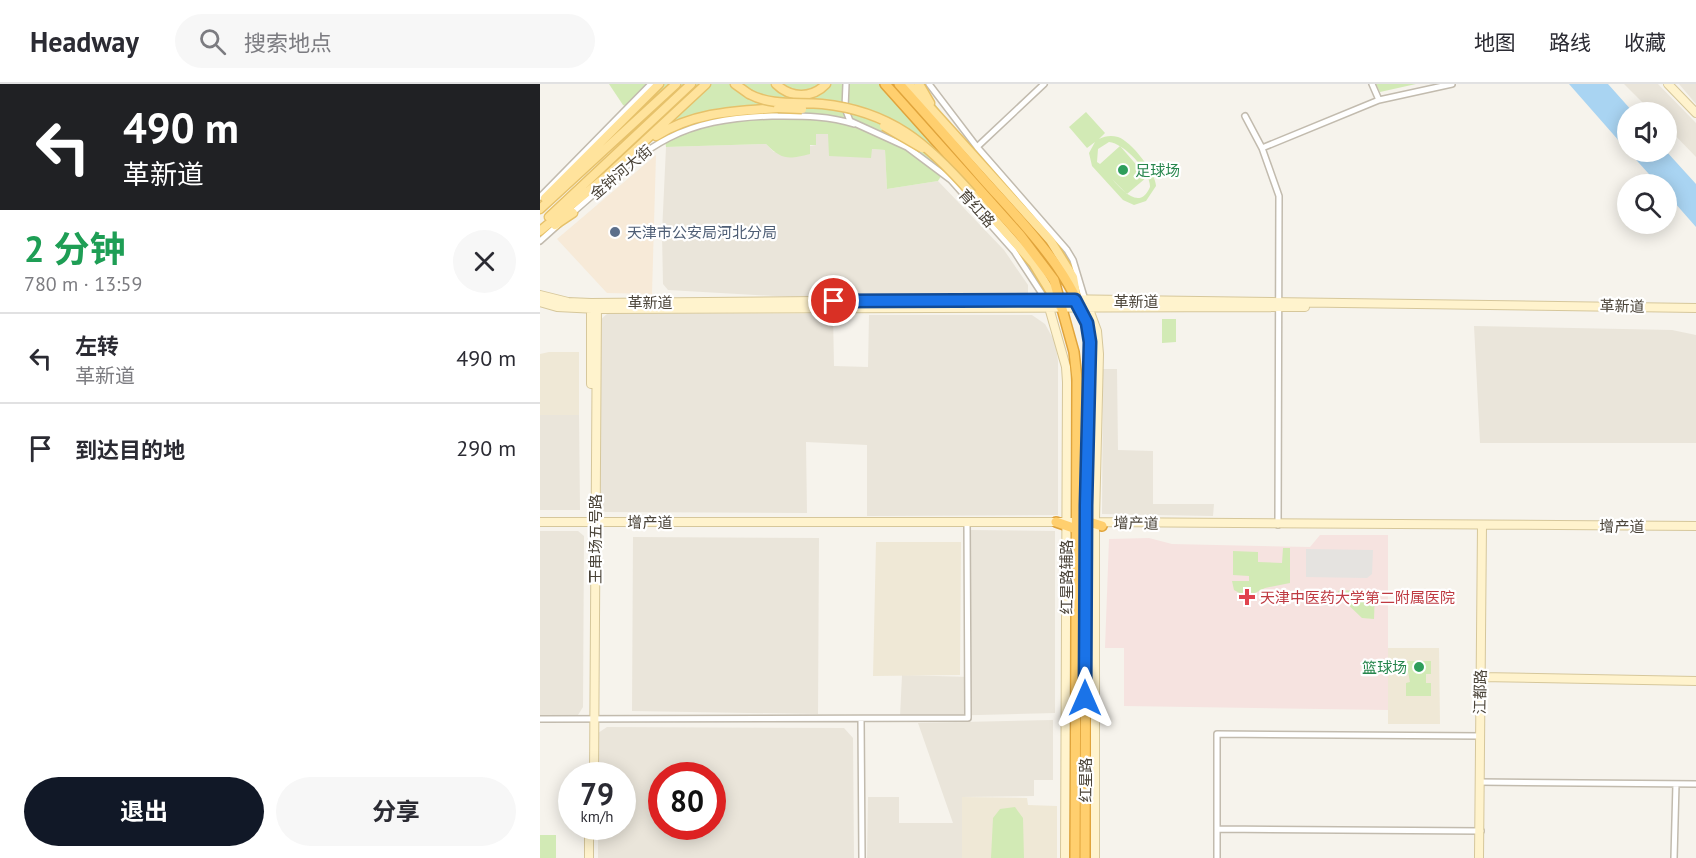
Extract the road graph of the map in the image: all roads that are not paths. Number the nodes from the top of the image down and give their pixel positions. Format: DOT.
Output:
graph roads {
  1 [pos="651,84"];
  2 [pos="659,84"];
  3 [pos="676,84"];
  4 [pos="691,84"];
  5 [pos="706,84"];
  6 [pos="735,84"];
  7 [pos="776,84"];
  8 [pos="826,84"];
  9 [pos="847,84"];
  10 [pos="885,84"];
  11 [pos="899,84"];
  12 [pos="909,84"];
  13 [pos="919,84"];
  14 [pos="929,84"];
  15 [pos="1044,84"];
  16 [pos="1372,84"];
  17 [pos="1452,84"];
  18 [pos="1670,84"];
  19 [pos="1379,100"];
  20 [pos="846,111"];
  21 [pos="1696,111"];
  22 [pos="785,116"];
  23 [pos="1245,116"];
  24 [pos="834,118"];
  25 [pos="854,124"];
  26 [pos="951,133"];
  27 [pos="977,147"];
  28 [pos="1262,148"];
  29 [pos="629,155"];
  30 [pos="946,165"];
  31 [pos="568,179"];
  32 [pos="581,192"];
  33 [pos="540,197"];
  34 [pos="540,203"];
  35 [pos="540,209"];
  36 [pos="573,213"];
  37 [pos="540,226"];
  38 [pos="1024,232"];
  39 [pos="540,233"];
  40 [pos="540,241"];
  41 [pos="540,295"];
  42 [pos="540,302"];
  43 [pos="1054,304"];
  44 [pos="1082,304"];
  45 [pos="1279,305"];
  46 [pos="594,306"];
  47 [pos="1696,311"];
  48 [pos="540,523"];
  49 [pos="593,523"];
  50 [pos="967,524"];
  51 [pos="1056,524"];
  52 [pos="1278,525"];
  53 [pos="1084,526"];
  54 [pos="1696,527"];
  55 [pos="1484,529"];
  56 [pos="1482,677"];
  57 [pos="1696,681"];
  58 [pos="540,719"];
  59 [pos="592,719"];
  60 [pos="861,719"];
  61 [pos="1481,736"];
  62 [pos="590,762"];
  63 [pos="594,762"];
  64 [pos="1481,782"];
  65 [pos="1676,784"];
  66 [pos="1696,784"];
  67 [pos="1217,829"];
  68 [pos="1481,831"];
  69 [pos="589,840"];
  70 [pos="594,840"];
  71 [pos="589,858"];
  72 [pos="594,858"];
  73 [pos="862,858"];
  74 [pos="1065,858"];
  75 [pos="1075,858"];
  76 [pos="1085,858"];
  77 [pos="1095,858"];
  78 [pos="1217,858"];
  79 [pos="1481,858"];
  80 [pos="1674,858"];
  1 -- 33 [label="street"];
  2 -- 31 [label="main road"];
  3 -- 31 [label="main road, 金钟河大街"];
  4 -- 32 [label="main road, 金钟河大街"];
  5 -- 29 [label="main road"];
  6 -- 30 [label="main road, bridge"];
  7 -- 8 [label="main road"];
  9 -- 20 [label="street"];
  10 -- 38 [label="highway, 育红路"];
  11 -- 38 [label="highway, 育红路"];
  12 -- 26 [label="main road"];
  13 -- 26 [label="main road"];
  14 -- 27 [label="street"];
  15 -- 27 [label="street"];
  16 -- 19 [label="street"];
  17 -- 19 [label="street"];
  18 -- 21 [label="street"];
  19 -- 28 [label="street"];
  20 -- 24 [label="street"];
  20 -- 25 [label="street"];
  22 -- 24 [label="street, 育红路"];
  22 -- 36 [label="street, 金钟河大街"];
  23 -- 28 [label="street"];
  24 -- 25 [label="street, 育红路"];
  25 -- 43 [label="street, 育红路"];
  26 -- 38 [label="main road"];
  27 -- 44 [label="street"];
  28 -- 45 [label="street"];
  29 -- 30 [label="main road, bridge"];
  29 -- 32 [label="main road"];
  30 -- 38 [label="main road, bridge"];
  31 -- 34 [label="main road"];
  31 -- 35 [label="main road, 金钟河大街"];
  32 -- 37 [label="main road, 金钟河大街"];
  32 -- 39 [label="main road"];
  36 -- 39 [label="main road"];
  36 -- 40 [label="street, 金钟河大街"];
  38 -- 43 [label="highway, 育红路"];
  38 -- 44 [label="highway, 育红路"];
  41 -- 46 [label="street, 革新道"];
  42 -- 46 [label="street, 革新道"];
  43 -- 44 [label="street, 革新道"];
  43 -- 46 [label="street, 革新道"];
  43 -- 53 [label="street, 红星路辅路"];
  43 -- 53 [label="highway"];
  44 -- 45 [label="street, 革新道"];
  44 -- 53 [label="highway, 红星路"];
  44 -- 53 [label="street, 红星路辅路"];
  45 -- 47 [label="street, 革新道"];
  45 -- 52 [label="street"];
  46 -- 49 [label="street, 王串场五号路"];
  48 -- 49 [label="street, 增产道"];
  49 -- 50 [label="street, 增产道"];
  49 -- 59 [label="street, 王串场五号路"];
  50 -- 51 [label="street, 增产道"];
  50 -- 60 [label="street"];
  51 -- 53 [label="highway"];
  52 -- 53 [label="street, 增产道"];
  52 -- 55 [label="street, 增产道"];
  53 -- 74 [label="street, 红星路辅路"];
  53 -- 75 [label="highway, 红星路"];
  53 -- 76 [label="highway, 红星路"];
  53 -- 77 [label="street, 红星路辅路"];
  54 -- 55 [label="street, 增产道"];
  55 -- 56 [label="street, 江都路"];
  56 -- 57 [label="street"];
  56 -- 61 [label="street, 江都路"];
  58 -- 59 [label="street"];
  59 -- 60 [label="street"];
  59 -- 62 [label="street, 王串场五号路"];
  59 -- 63 [label="street, 王串场五号路"];
  60 -- 73 [label="street"];
  61 -- 64 [label="street, 江都路"];
  61 -- 67 [label="street"];
  64 -- 65 [label="street"];
  64 -- 68 [label="street, 江都路"];
  65 -- 66 [label="street"];
  65 -- 80 [label="street"];
  67 -- 68 [label="street"];
  67 -- 78 [label="street"];
  68 -- 79 [label="street, 江都路"];
  69 -- 71 [label="street"];
  70 -- 72 [label="street"];
}
